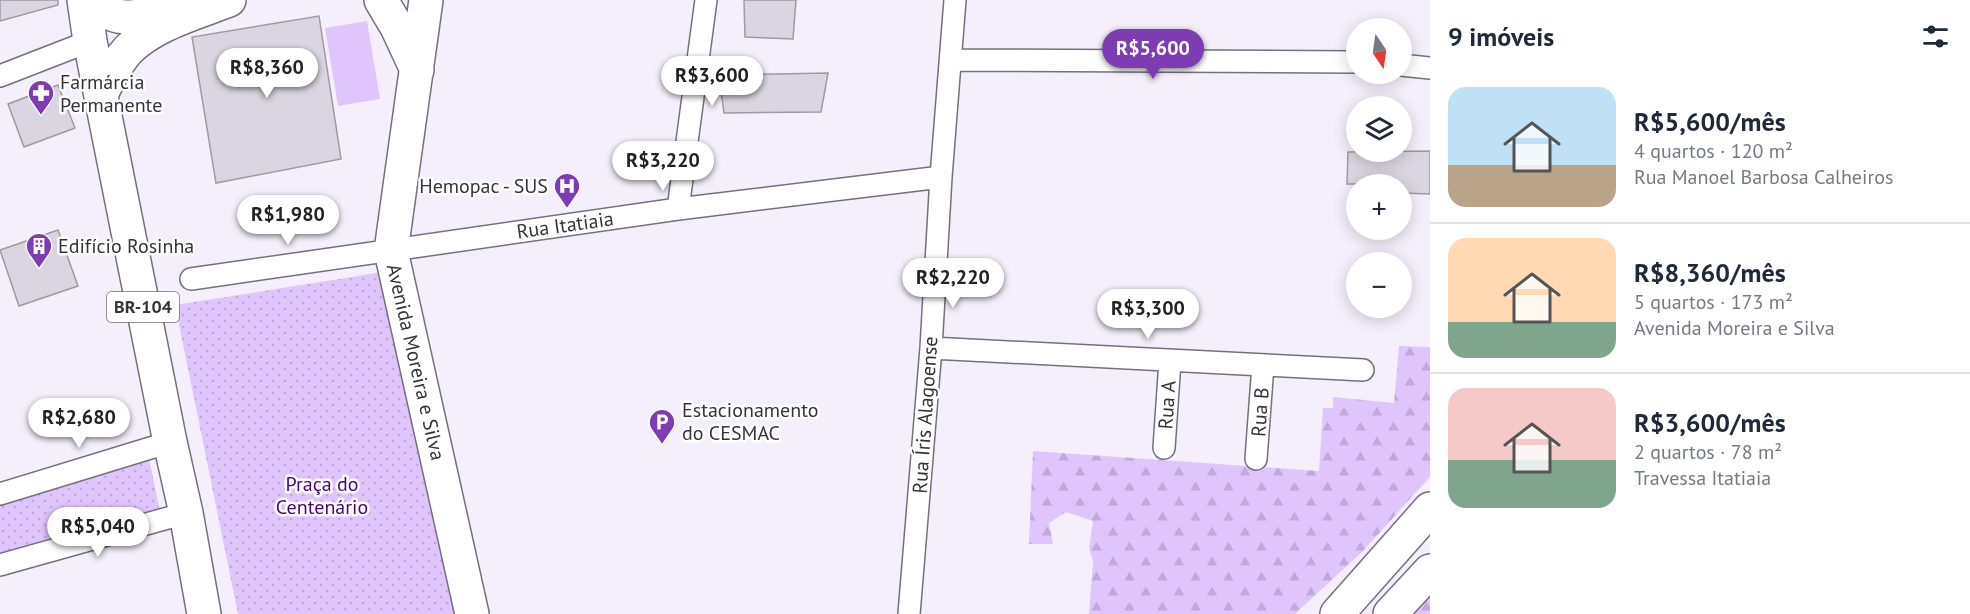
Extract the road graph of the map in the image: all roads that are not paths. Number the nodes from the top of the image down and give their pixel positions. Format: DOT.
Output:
graph roads {
  1 [pos="85,0"];
  2 [pos="186,0"];
  3 [pos="229,0"];
  4 [pos="381,0"];
  5 [pos="426,0"];
  6 [pos="706,0"];
  7 [pos="955,0"];
  8 [pos="90,41"];
  9 [pos="951,60"];
  10 [pos="1346,62"];
  11 [pos="1412,66"];
  12 [pos="1430,68"];
  13 [pos="417,70"];
  14 [pos="0,76"];
  15 [pos="101,94"];
  16 [pos="941,177"];
  17 [pos="678,209"];
  18 [pos="391,251"];
  19 [pos="191,279"];
  20 [pos="931,348"];
  21 [pos="1170,361"];
  22 [pos="1263,364"];
  23 [pos="1363,370"];
  24 [pos="170,442"];
  25 [pos="1164,448"];
  26 [pos="1256,459"];
  27 [pos="0,494"];
  28 [pos="1430,509"];
  29 [pos="186,513"];
  30 [pos="0,564"];
  31 [pos="1382,564"];
  32 [pos="1430,571"];
  33 [pos="204,614"];
  34 [pos="472,614"];
  35 [pos="909,614"];
  36 [pos="1315,614"];
  37 [pos="1337,614"];
  38 [pos="1390,614"];
  1 -- 2 [label="main road"];
  1 -- 8 [label="main road, BR-104"];
  3 -- 15 [label="main road"];
  4 -- 13 [label="main road"];
  5 -- 13 [label="main road, Avenida Moreira e Silva"];
  6 -- 17 [label="street"];
  7 -- 9 [label="street, Rua Íris Alagoense"];
  8 -- 14 [label="street"];
  8 -- 15 [label="main road, BR-104"];
  9 -- 10 [label="street"];
  9 -- 16 [label="street, Rua Íris Alagoense"];
  11 -- 12 [label="street"];
  13 -- 18 [label="main road, Avenida Moreira e Silva"];
  15 -- 24 [label="main road, BR-104"];
  16 -- 17 [label="street, Rua Itatiaia"];
  16 -- 20 [label="street, Rua Íris Alagoense"];
  17 -- 18 [label="street, Rua Itatiaia"];
  18 -- 19 [label="street, Rua Itatiaia"];
  18 -- 34 [label="main road, Avenida Moreira e Silva"];
  20 -- 21 [label="street"];
  20 -- 35 [label="street, Rua Íris Alagoense"];
  21 -- 22 [label="street"];
  21 -- 25 [label="street, Rua A"];
  22 -- 23 [label="street"];
  22 -- 26 [label="street, Rua B"];
  24 -- 27 [label="street"];
  24 -- 29 [label="main road, BR-104"];
  28 -- 31 [label="main road"];
  29 -- 30 [label="street"];
  29 -- 33 [label="main road, BR-104"];
  31 -- 36 [label="main road"];
  31 -- 37 [label="main road"];
  32 -- 38 [label="main road"];
}
